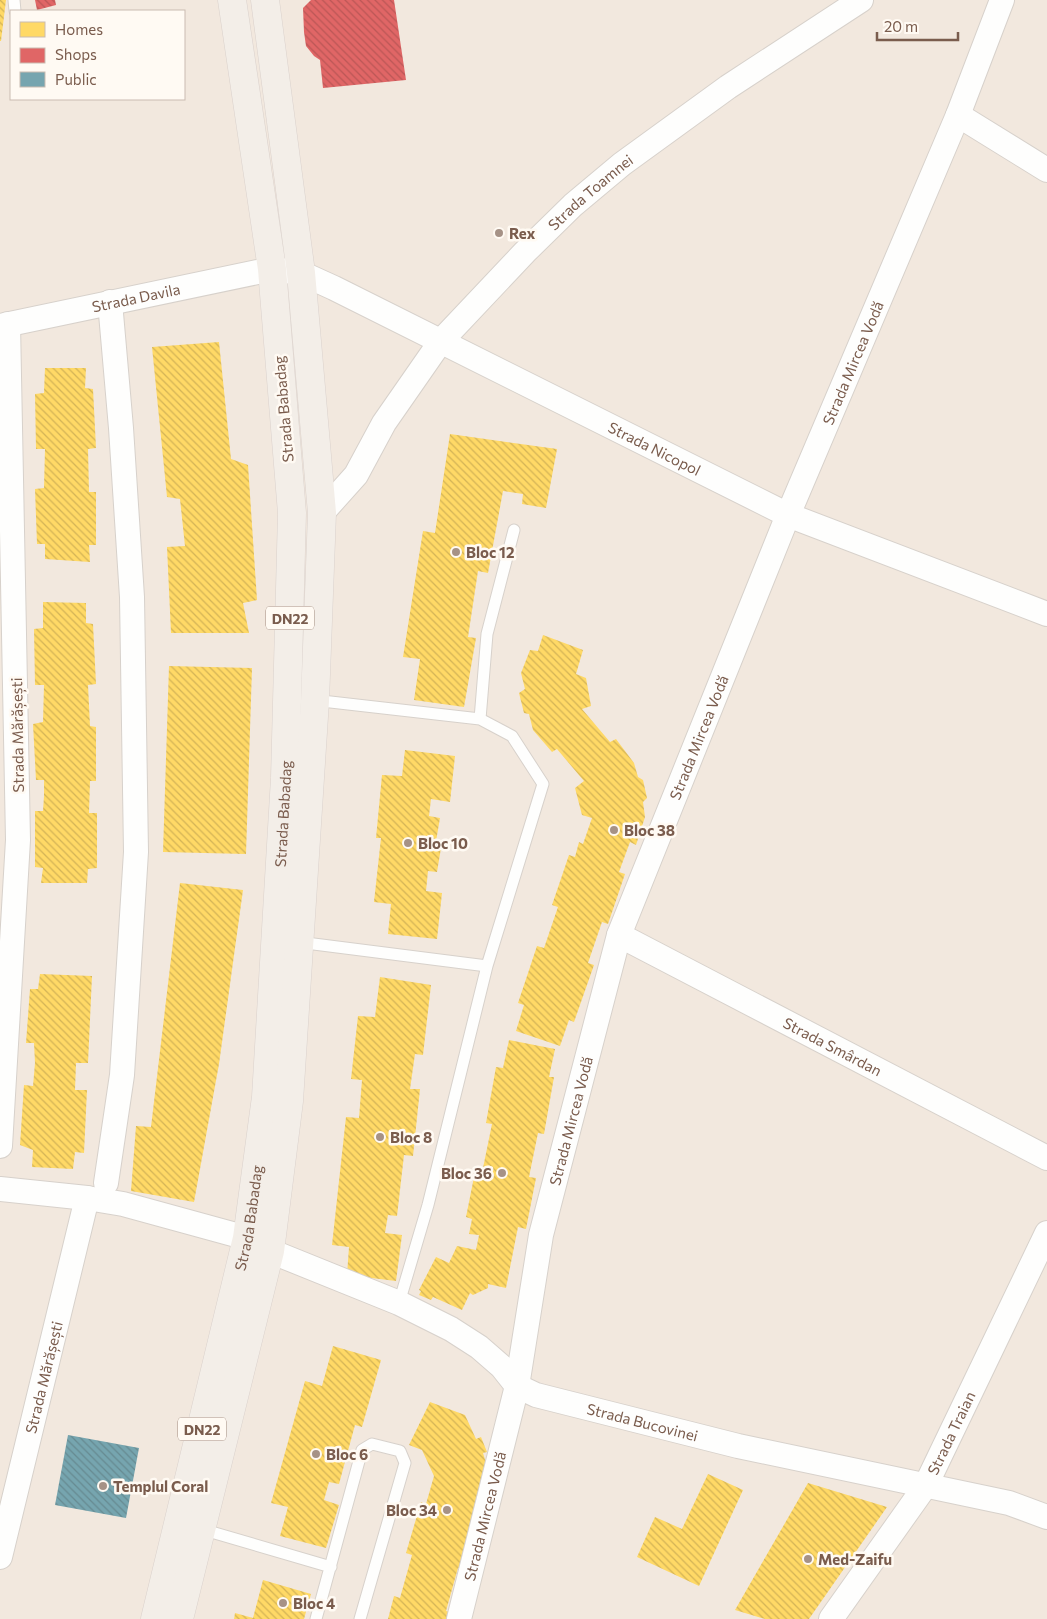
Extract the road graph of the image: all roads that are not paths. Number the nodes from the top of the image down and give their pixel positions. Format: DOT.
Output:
graph roads {
  1 [pos="232,0"];
  2 [pos="265,0"];
  3 [pos="860,0"];
  4 [pos="1002,0"];
  5 [pos="958,115"];
  6 [pos="1047,170"];
  7 [pos="272,269"];
  8 [pos="301,273"];
  9 [pos="110,302"];
  10 [pos="4,325"];
  11 [pos="441,341"];
  12 [pos="322,513"];
  13 [pos="788,515"];
  14 [pos="514,530"];
  15 [pos="1047,614"];
  16 [pos="288,698"];
  17 [pos="315,700"];
  18 [pos="480,719"];
  19 [pos="619,935"];
  20 [pos="288,941"];
  21 [pos="487,966"];
  22 [pos="0,1146"];
  23 [pos="1047,1158"];
  24 [pos="106,1183"];
  25 [pos="0,1189"];
  26 [pos="87,1198"];
  27 [pos="1047,1233"];
  28 [pos="259,1244"];
  29 [pos="399,1303"];
  30 [pos="517,1386"];
  31 [pos="926,1485"];
  32 [pos="1047,1517"];
  33 [pos="190,1527"];
  34 [pos="0,1557"];
  35 [pos="331,1567"];
  36 [pos="155,1619"];
  37 [pos="179,1619"];
  38 [pos="316,1619"];
  39 [pos="360,1619"];
  40 [pos="459,1619"];
  41 [pos="831,1619"];
  1 -- 7 [label="main road, Strada Babadag / DN22"];
  2 -- 8 [label="main road, Strada Babadag"];
  3 -- 11 [label="street, Strada Toamnei"];
  4 -- 5 [label="street, Strada Mircea Vodă"];
  5 -- 6 [label="street"];
  5 -- 13 [label="street, Strada Mircea Vodă"];
  7 -- 8 [label="street, Strada Nicopol"];
  7 -- 9 [label="street, Strada Davila"];
  7 -- 16 [label="main road, Strada Babadag / DN22"];
  8 -- 11 [label="street, Strada Nicopol"];
  8 -- 12 [label="main road, Strada Babadag"];
  9 -- 10 [label="street, Strada Davila"];
  9 -- 24 [label="street"];
  10 -- 22 [label="street, Strada Mărășești"];
  11 -- 12 [label="street, Strada Toamnei"];
  11 -- 13 [label="street, Strada Nicopol"];
  12 -- 17 [label="main road, Strada Babadag"];
  13 -- 15 [label="street, Strada Nicopol"];
  13 -- 19 [label="street, Strada Mircea Vodă"];
  14 -- 18 [label="lane"];
  16 -- 17 [label="lane"];
  16 -- 20 [label="main road, Strada Babadag / DN22"];
  17 -- 18 [label="lane"];
  17 -- 20 [label="main road, Strada Babadag"];
  18 -- 21 [label="lane"];
  19 -- 23 [label="street, Strada Smârdan"];
  19 -- 30 [label="street, Strada Mircea Vodă"];
  20 -- 21 [label="lane"];
  20 -- 28 [label="main road, Strada Babadag / DN22"];
  21 -- 29 [label="lane"];
  25 -- 26 [label="street, Strada Bucovinei"];
  26 -- 28 [label="street, Strada Bucovinei"];
  26 -- 34 [label="street, Strada Mărășești"];
  27 -- 31 [label="street, Strada Traian"];
  28 -- 29 [label="street, Strada Bucovinei"];
  28 -- 33 [label="main road, Strada Babadag / DN22"];
  29 -- 30 [label="street, Strada Bucovinei"];
  30 -- 31 [label="street, Strada Bucovinei"];
  30 -- 40 [label="street, Strada Mircea Vodă"];
  31 -- 32 [label="street, Strada Bucovinei"];
  31 -- 41 [label="street, Strada Traian"];
  33 -- 35 [label="lane"];
  33 -- 36 [label="main road, Strada Babadag / DN22"];
  33 -- 37 [label="main road, Strada Babadag"];
  35 -- 38 [label="lane"];
  35 -- 39 [label="lane"];
}
